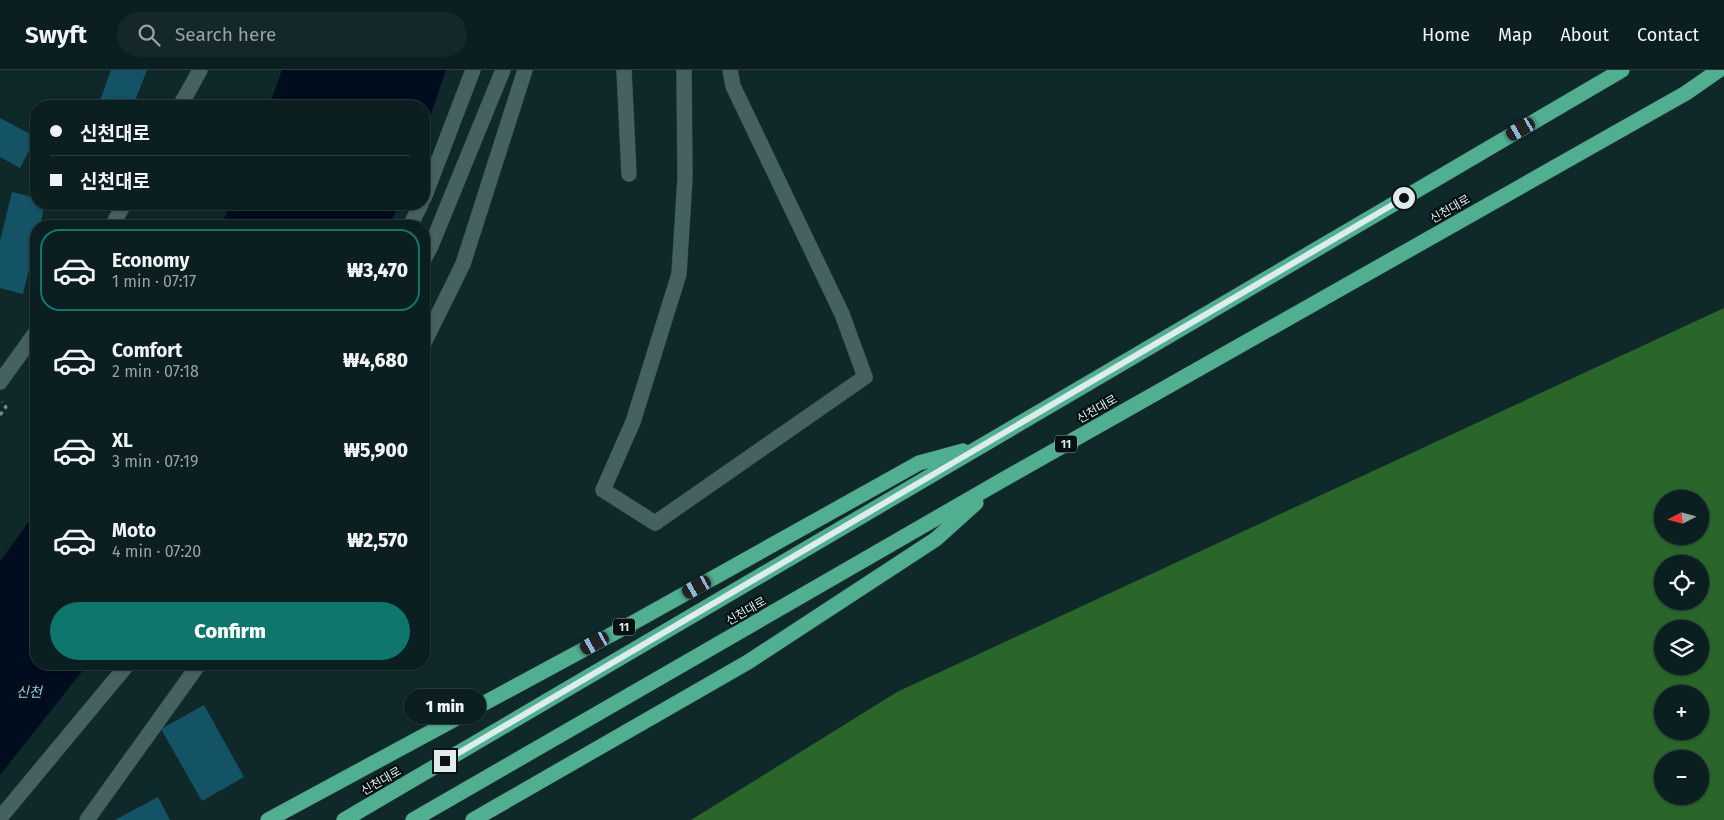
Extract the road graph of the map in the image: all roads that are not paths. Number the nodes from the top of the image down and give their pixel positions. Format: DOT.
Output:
graph roads {
  1 [pos="200,70"];
  2 [pos="473,70"];
  3 [pos="503,70"];
  4 [pos="525,70"];
  5 [pos="624,70"];
  6 [pos="684,70"];
  7 [pos="730,70"];
  8 [pos="1622,70"];
  9 [pos="1719,70"];
  10 [pos="183,100"];
  11 [pos="629,174"];
  12 [pos="430,182"];
  13 [pos="430,248"];
  14 [pos="430,331"];
  15 [pos="30,340"];
  16 [pos="0,382"];
  17 [pos="984,445"];
  18 [pos="999,482"];
  19 [pos="123,670"];
  20 [pos="195,670"];
  21 [pos="0,818"];
  22 [pos="87,820"];
  23 [pos="268,820"];
  24 [pos="344,820"];
  25 [pos="412,820"];
  26 [pos="473,820"];
  1 -- 10 [label="street"];
  2 -- 12 [label="street"];
  3 -- 13 [label="street"];
  4 -- 14 [label="street"];
  5 -- 11 [label="street"];
  6 -- 7 [label="street"];
  8 -- 17 [label="highway, 신천대로 / 11"];
  9 -- 18 [label="highway, 신천대로 / 11"];
  15 -- 16 [label="street"];
  17 -- 23 [label="highway, 11"];
  17 -- 24 [label="highway, 신천대로 / 11"];
  18 -- 25 [label="highway, 신천대로 / 11"];
  18 -- 26 [label="highway, 11"];
  19 -- 21 [label="street"];
  20 -- 22 [label="street"];
}
